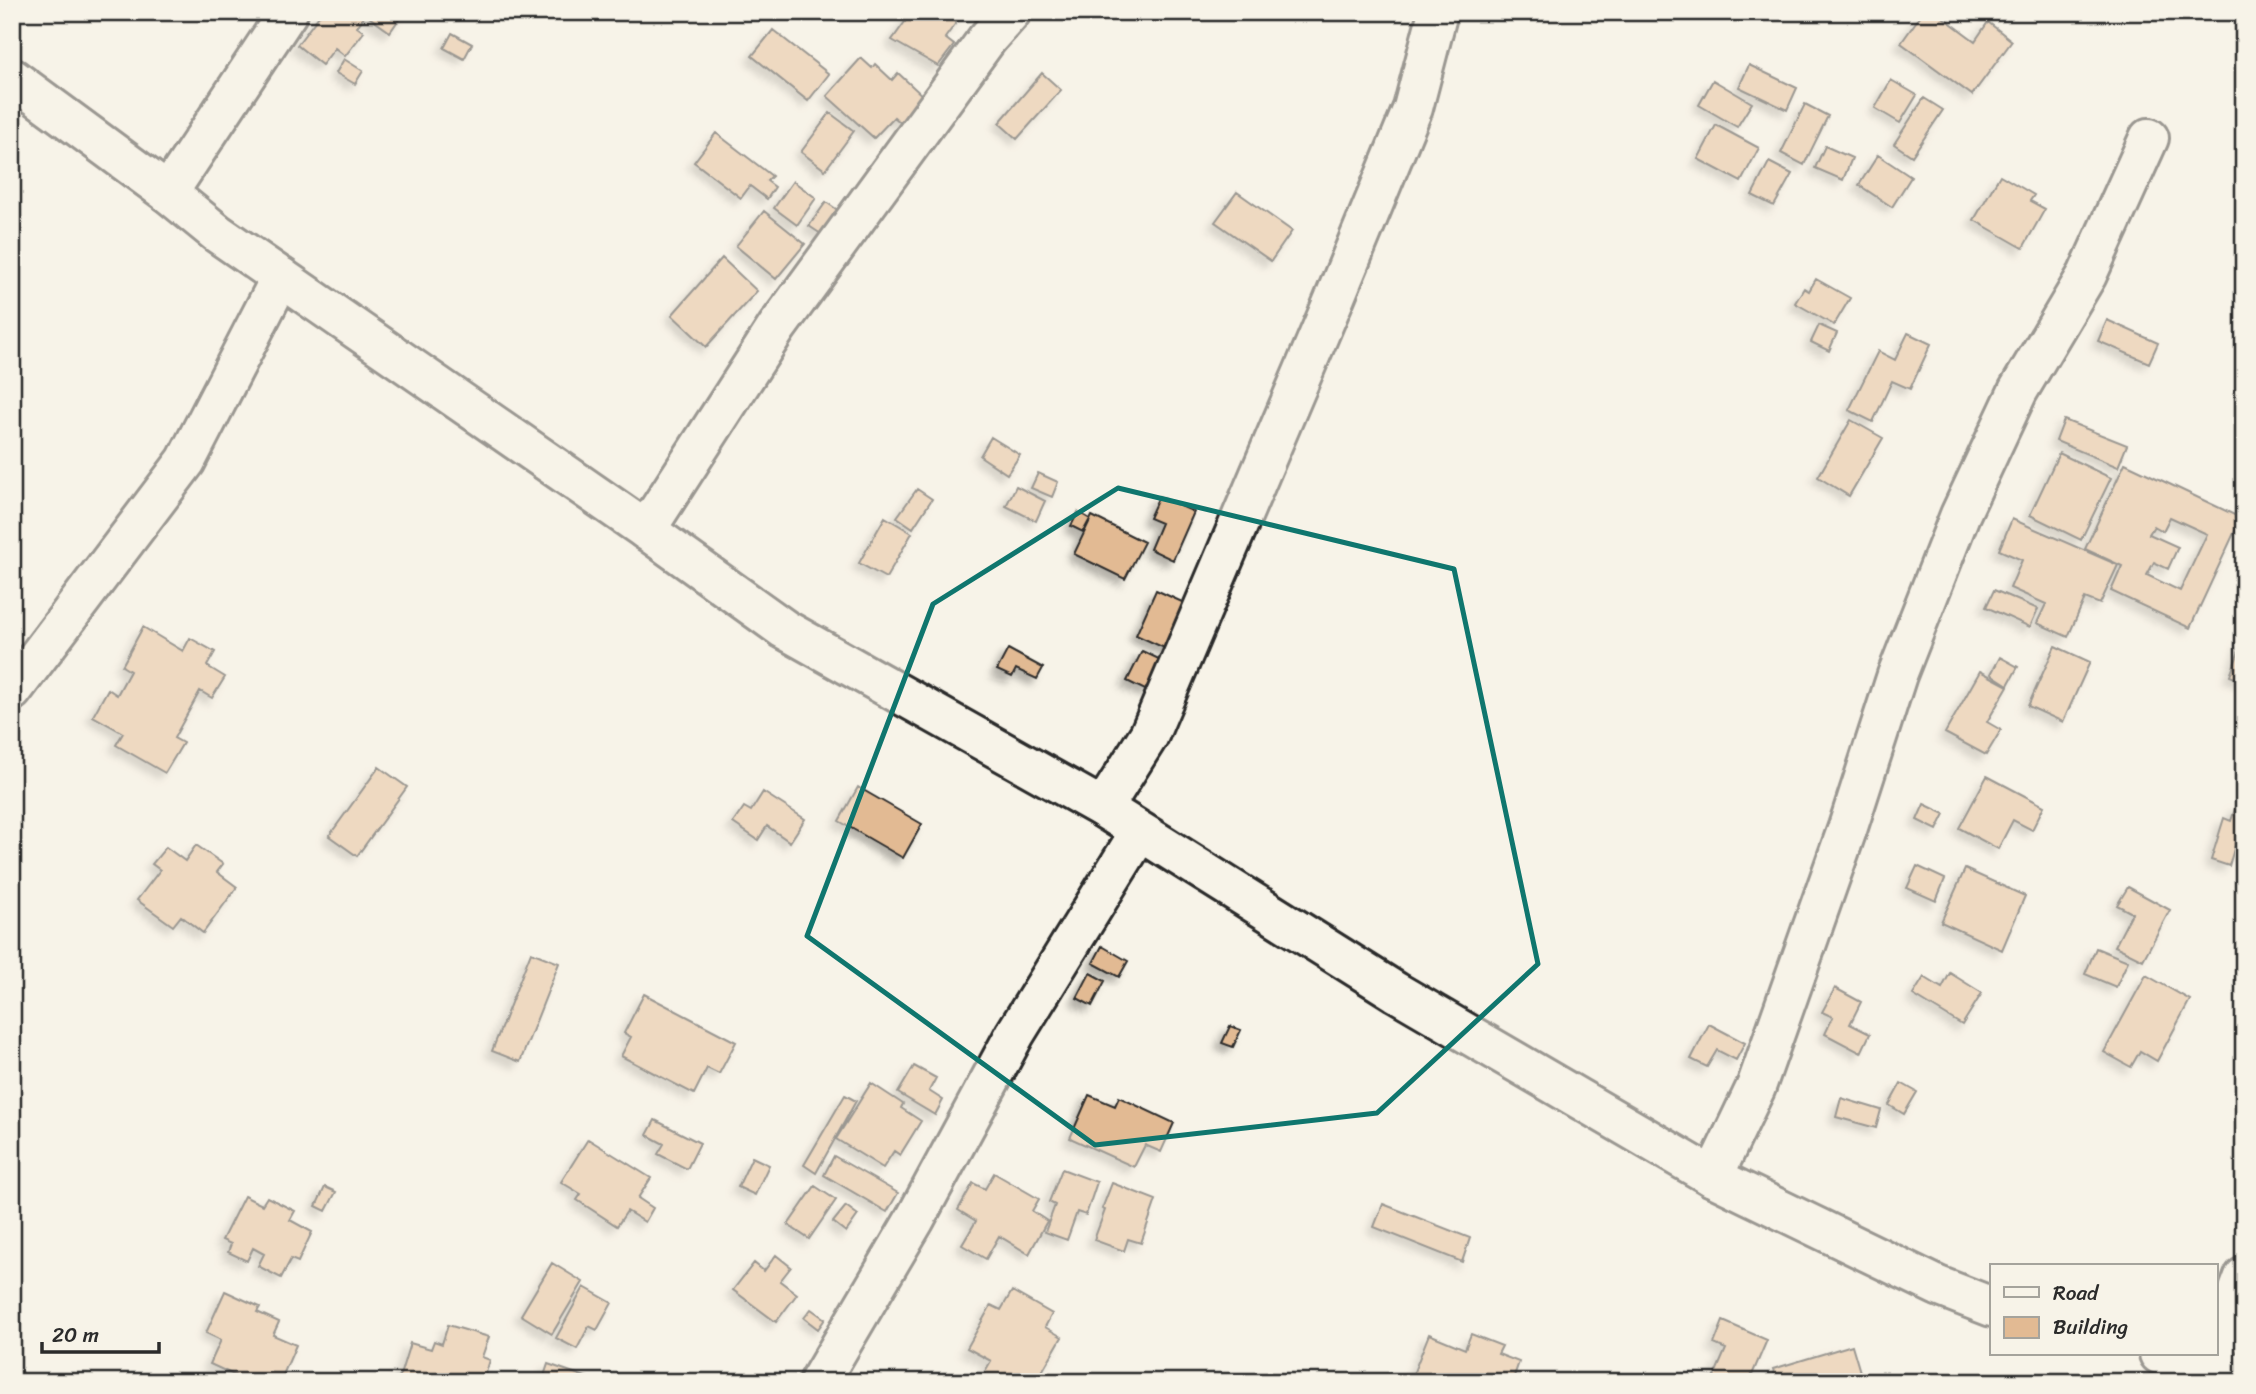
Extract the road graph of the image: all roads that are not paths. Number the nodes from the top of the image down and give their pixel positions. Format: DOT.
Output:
graph roads {
  1 [pos="288,12"];
  2 [pos="1011,12"];
  3 [pos="1438,12"];
  4 [pos="12,78"];
  5 [pos="2148,138"];
  6 [pos="168,193"];
  7 [pos="281,277"];
  8 [pos="646,530"];
  9 [pos="12,691"];
  10 [pos="1103,808"];
  11 [pos="1139,833"];
  12 [pos="1713,1177"];
  13 [pos="2244,1277"];
  14 [pos="1990,1306"];
  15 [pos="2177,1356"];
  16 [pos="2221,1361"];
  17 [pos="819,1382"];
  1 -- 6 [label="street"];
  2 -- 8 [label="street"];
  3 -- 10 [label="street"];
  4 -- 6 [label="street"];
  5 -- 12 [label="street"];
  6 -- 7 [label="street"];
  7 -- 8 [label="street"];
  7 -- 9 [label="street"];
  8 -- 10 [label="street"];
  10 -- 11 [label="street"];
  11 -- 12 [label="street"];
  11 -- 17 [label="street"];
  12 -- 14 [label="street"];
  13 -- 16 [label="street"];
  15 -- 16 [label="street"];
}
